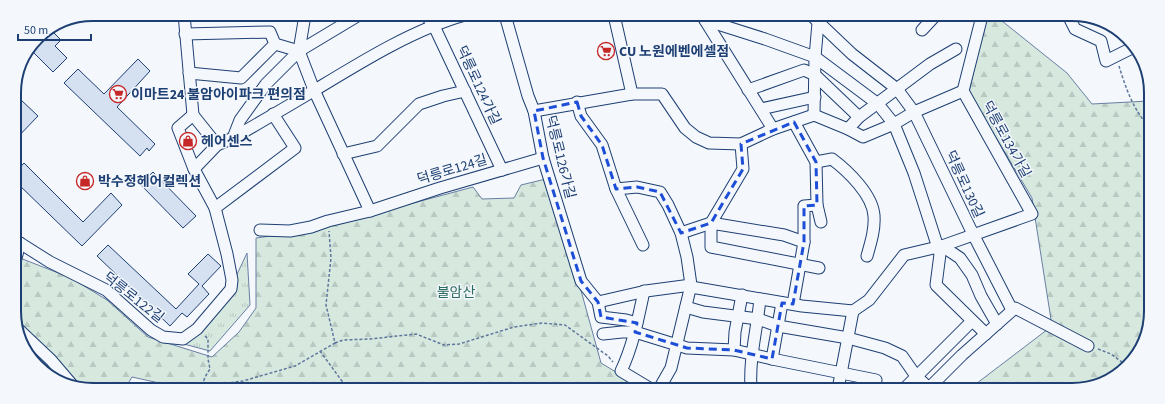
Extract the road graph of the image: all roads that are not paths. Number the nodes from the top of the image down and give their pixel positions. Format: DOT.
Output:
graph roads {
  1 [pos="184,21"];
  2 [pos="305,21"];
  3 [pos="349,21"];
  4 [pos="430,21"];
  5 [pos="445,21"];
  6 [pos="508,21"];
  7 [pos="615,21"];
  8 [pos="706,21"];
  9 [pos="713,21"];
  10 [pos="815,21"];
  11 [pos="817,21"];
  12 [pos="930,21"];
  13 [pos="981,21"];
  14 [pos="1071,21"];
  15 [pos="434,26"];
  16 [pos="922,30"];
  17 [pos="185,34"];
  18 [pos="275,44"];
  19 [pos="956,49"];
  20 [pos="1129,50"];
  21 [pos="299,51"];
  22 [pos="815,57"];
  23 [pos="189,73"];
  24 [pos="815,75"];
  25 [pos="897,89"];
  26 [pos="314,90"];
  27 [pos="748,90"];
  28 [pos="465,91"];
  29 [pos="962,91"];
  30 [pos="632,94"];
  31 [pos="815,97"];
  32 [pos="577,102"];
  33 [pos="878,104"];
  34 [pos="761,109"];
  35 [pos="534,111"];
  36 [pos="914,112"];
  37 [pos="273,114"];
  38 [pos="193,115"];
  39 [pos="814,115"];
  40 [pos="859,117"];
  41 [pos="794,122"];
  42 [pos="894,124"];
  43 [pos="772,129"];
  44 [pos="848,129"];
  45 [pos="233,138"];
  46 [pos="741,144"];
  47 [pos="217,145"];
  48 [pos="343,154"];
  49 [pos="543,158"];
  50 [pos="816,162"];
  51 [pos="194,169"];
  52 [pos="502,170"];
  53 [pos="616,189"];
  54 [pos="817,205"];
  55 [pos="214,208"];
  56 [pos="370,211"];
  57 [pos="821,222"];
  58 [pos="711,223"];
  59 [pos="260,230"];
  60 [pos="681,233"];
  61 [pos="973,234"];
  62 [pos="804,242"];
  63 [pos="21,243"];
  64 [pos="643,245"];
  65 [pos="940,246"];
  66 [pos="867,256"];
  67 [pos="801,265"];
  68 [pos="820,268"];
  69 [pos="691,286"];
  70 [pos="644,291"];
  71 [pos="742,295"];
  72 [pos="760,299"];
  73 [pos="598,302"];
  74 [pos="787,303"];
  75 [pos="686,307"];
  76 [pos="1012,310"];
  77 [pos="853,311"];
  78 [pos="738,316"];
  79 [pos="758,319"];
  80 [pos="972,321"];
  81 [pos="997,324"];
  82 [pos="778,326"];
  83 [pos="636,328"];
  84 [pos="603,334"];
  85 [pos="986,334"];
  86 [pos="26,335"];
  87 [pos="848,338"];
  88 [pos="677,345"];
  89 [pos="1088,346"];
  90 [pos="734,350"];
  91 [pos="752,354"];
  92 [pos="772,359"];
  93 [pos="840,373"];
  94 [pos="65,377"];
  95 [pos="917,377"];
  96 [pos="641,383"];
  97 [pos="662,383"];
  98 [pos="751,383"];
  99 [pos="839,383"];
  100 [pos="876,383"];
  101 [pos="910,383"];
  102 [pos="924,383"];
  103 [pos="934,383"];
  1 -- 17 [label="street"];
  2 -- 21 [label="street"];
  3 -- 21 [label="street"];
  4 -- 15 [label="street, 덕릉로124가길"];
  5 -- 15 [label="street"];
  6 -- 35 [label="street, 덕릉로126가길"];
  7 -- 30 [label="street"];
  8 -- 27 [label="street"];
  9 -- 22 [label="street"];
  10 -- 22 [label="street, 덕릉로130길"];
  11 -- 25 [label="street, 덕릉로130길"];
  12 -- 16 [label="street"];
  13 -- 29 [label="street"];
  14 -- 20 [label="street"];
  15 -- 26 [label="street"];
  15 -- 28 [label="street, 덕릉로124가길"];
  17 -- 18 [label="street"];
  17 -- 23 [label="street"];
  18 -- 21 [label="street"];
  18 -- 23 [label="street"];
  19 -- 25 [label="street"];
  21 -- 26 [label="street"];
  21 -- 45 [label="street"];
  22 -- 24 [label="street, 덕릉로130길"];
  22 -- 33 [label="street"];
  23 -- 38 [label="street"];
  24 -- 27 [label="street"];
  24 -- 31 [label="street, 덕릉로130길"];
  24 -- 40 [label="street"];
  25 -- 33 [label="street"];
  25 -- 36 [label="street, 덕릉로130길"];
  26 -- 37 [label="street"];
  26 -- 48 [label="street"];
  27 -- 34 [label="street"];
  28 -- 48 [label="street"];
  28 -- 52 [label="street, 덕릉로124가길"];
  29 -- 36 [label="street"];
  29 -- 61 [label="street, 덕릉로134가길"];
  30 -- 32 [label="street"];
  30 -- 46 [label="street"];
  31 -- 34 [label="street"];
  31 -- 39 [label="street, 덕릉로130길"];
  32 -- 35 [label="street"];
  32 -- 53 [label="street"];
  33 -- 40 [label="street"];
  33 -- 42 [label="street"];
  34 -- 43 [label="street"];
  35 -- 49 [label="street, 덕릉로126가길"];
  36 -- 42 [label="street"];
  36 -- 61 [label="street, 덕릉로130길"];
  37 -- 45 [label="street"];
  37 -- 55 [label="street"];
  38 -- 47 [label="street"];
  38 -- 51 [label="street, 덕릉로122길"];
  39 -- 41 [label="street"];
  39 -- 44 [label="street"];
  40 -- 44 [label="street"];
  41 -- 43 [label="street"];
  41 -- 50 [label="street"];
  42 -- 44 [label="street"];
  42 -- 65 [label="street"];
  43 -- 46 [label="street"];
  45 -- 47 [label="street"];
  46 -- 58 [label="street"];
  47 -- 51 [label="street"];
  48 -- 56 [label="street"];
  49 -- 52 [label="street, 덕릉로124길"];
  49 -- 73 [label="street, 덕릉로126가길"];
  50 -- 54 [label="street"];
  50 -- 66 [label="street"];
  51 -- 55 [label="street, 덕릉로122길"];
  52 -- 56 [label="street, 덕릉로124길"];
  53 -- 60 [label="street"];
  53 -- 64 [label="street"];
  54 -- 57 [label="street"];
  54 -- 62 [label="street"];
  55 -- 63 [label="street, 덕릉로122길"];
  56 -- 59 [label="street, 덕릉로124길"];
  58 -- 60 [label="street"];
  58 -- 62 [label="street"];
  58 -- 67 [label="street"];
  60 -- 69 [label="street"];
  61 -- 65 [label="street, 덕릉로130길"];
  61 -- 76 [label="street"];
  62 -- 67 [label="street"];
  65 -- 77 [label="street, 덕릉로130길"];
  65 -- 80 [label="street"];
  65 -- 81 [label="street"];
  67 -- 68 [label="street"];
  67 -- 74 [label="street"];
  69 -- 70 [label="street"];
  69 -- 71 [label="street"];
  69 -- 75 [label="street"];
  70 -- 73 [label="street"];
  70 -- 83 [label="street"];
  71 -- 72 [label="street"];
  71 -- 78 [label="street"];
  72 -- 74 [label="street"];
  72 -- 79 [label="street"];
  73 -- 83 [label="street, 덕릉로126가길"];
  74 -- 77 [label="street"];
  74 -- 82 [label="street"];
  75 -- 78 [label="street"];
  75 -- 88 [label="street"];
  76 -- 81 [label="street"];
  76 -- 89 [label="street"];
  77 -- 87 [label="street"];
  78 -- 79 [label="street"];
  78 -- 90 [label="street"];
  79 -- 82 [label="street"];
  79 -- 91 [label="street"];
  80 -- 85 [label="street"];
  80 -- 95 [label="street"];
  81 -- 85 [label="street"];
  82 -- 87 [label="street"];
  82 -- 92 [label="street"];
  83 -- 84 [label="street, 덕릉로126가길"];
  83 -- 88 [label="street, 덕릉로126가길"];
  83 -- 96 [label="street"];
  85 -- 103 [label="street"];
  86 -- 94 [label="street"];
  87 -- 93 [label="street"];
  87 -- 95 [label="street"];
  88 -- 90 [label="street, 덕릉로126가길"];
  88 -- 97 [label="street"];
  90 -- 91 [label="street"];
  91 -- 92 [label="street"];
  91 -- 98 [label="street"];
  92 -- 93 [label="street"];
  93 -- 99 [label="street"];
  93 -- 100 [label="street"];
  95 -- 101 [label="street"];
  95 -- 102 [label="street"];
}
